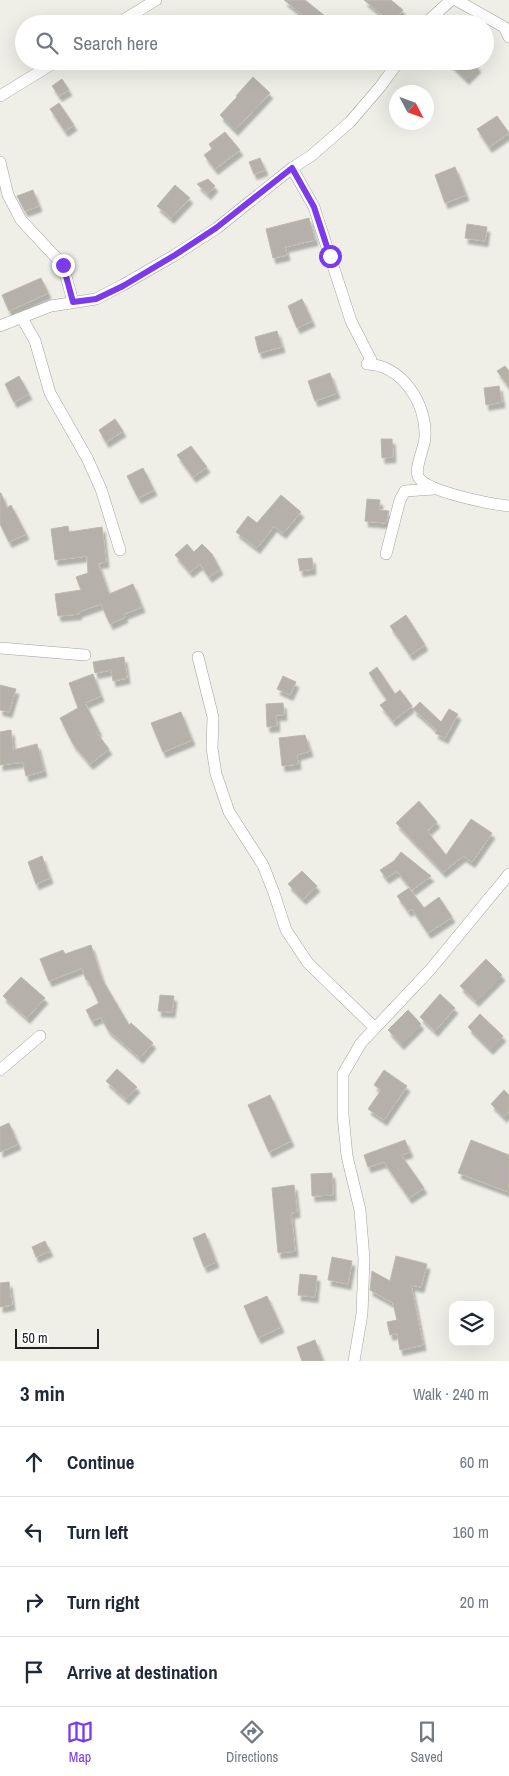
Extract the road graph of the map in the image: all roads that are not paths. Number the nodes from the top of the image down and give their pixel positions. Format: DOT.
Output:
graph roads {
  1 [pos="156,0"];
  2 [pos="451,0"];
  3 [pos="456,0"];
  4 [pos="132,15"];
  5 [pos="435,15"];
  6 [pos="482,15"];
  7 [pos="494,22"];
  8 [pos="509,37"];
  9 [pos="42,70"];
  10 [pos="392,70"];
  11 [pos="0,96"];
  12 [pos="0,162"];
  13 [pos="292,168"];
  14 [pos="73,302"];
  15 [pos="22,318"];
  16 [pos="0,326"];
  17 [pos="434,489"];
  18 [pos="509,506"];
  19 [pos="120,550"];
  20 [pos="386,554"];
  21 [pos="0,648"];
  22 [pos="86,654"];
  23 [pos="198,657"];
  24 [pos="509,874"];
  25 [pos="375,1028"];
  26 [pos="40,1036"];
  27 [pos="0,1070"];
  28 [pos="354,1361"];
  1 -- 4 [label="street"];
  2 -- 5 [label="street"];
  3 -- 6 [label="street"];
  7 -- 8 [label="street"];
  9 -- 11 [label="street"];
  10 -- 13 [label="street"];
  12 -- 14 [label="street"];
  13 -- 14 [label="street"];
  13 -- 17 [label="street"];
  14 -- 15 [label="street"];
  15 -- 16 [label="street"];
  15 -- 19 [label="street"];
  17 -- 18 [label="street"];
  17 -- 20 [label="street"];
  21 -- 22 [label="street"];
  23 -- 25 [label="street"];
  24 -- 25 [label="street"];
  25 -- 28 [label="street"];
  26 -- 27 [label="street"];
}
